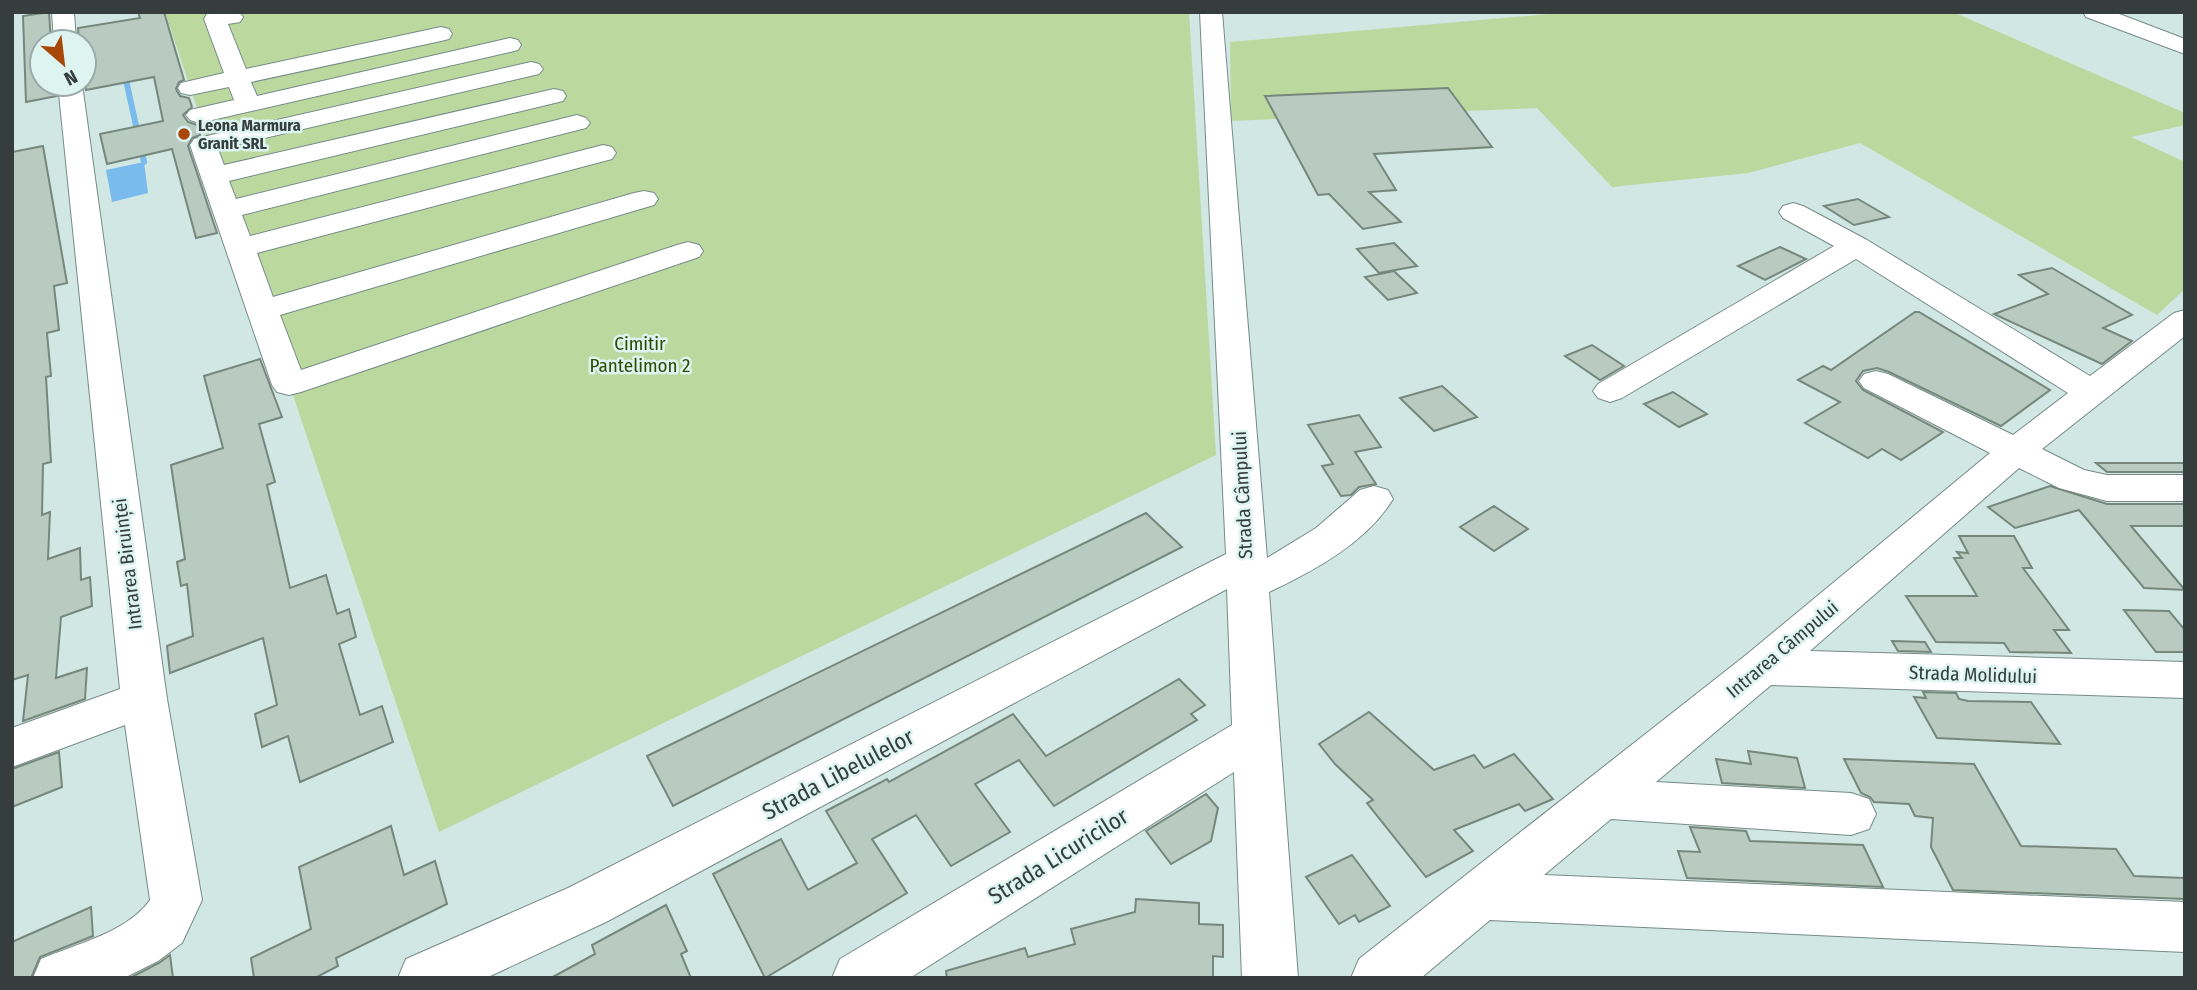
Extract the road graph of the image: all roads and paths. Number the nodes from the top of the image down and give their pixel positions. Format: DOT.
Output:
graph roads {
  1 [pos="1211,12"];
  2 [pos="2094,12"];
  3 [pos="232,17"];
  4 [pos="464,29"];
  5 [pos="510,45"];
  6 [pos="2185,47"];
  7 [pos="341,55"];
  8 [pos="531,69"];
  9 [pos="239,78"];
  10 [pos="356,80"];
  11 [pos="190,88"];
  12 [pos="554,96"];
  13 [pos="72,98"];
  14 [pos="248,105"];
  15 [pos="372,106"];
  16 [pos="199,115"];
  17 [pos="577,123"];
  18 [pos="603,153"];
  19 [pos="215,176"];
  20 [pos="644,200"];
  21 [pos="227,211"];
  22 [pos="1793,212"];
  23 [pos="1856,246"];
  24 [pos="240,248"];
  25 [pos="688,251"];
  26 [pos="262,310"];
  27 [pos="2185,320"];
  28 [pos="1876,381"];
  29 [pos="1610,391"];
  30 [pos="2091,392"];
  31 [pos="2015,451"];
  32 [pos="2185,488"];
  33 [pos="1374,499"];
  34 [pos="1247,572"];
  35 [pos="1762,667"];
  36 [pos="2185,680"];
  37 [pos="144,699"];
  38 [pos="1256,734"];
  39 [pos="12,748"];
  40 [pos="1600,797"];
  41 [pos="1851,814"];
  42 [pos="1480,896"];
  43 [pos="2185,927"];
  44 [pos="61,978"];
  45 [pos="426,978"];
  46 [pos="860,978"];
  47 [pos="1270,978"];
  48 [pos="1379,978"];
  1 -- 34 [label="street, Strada Câmpului"];
  2 -- 6 [label="street"];
  3 -- 9 [label="street"];
  4 -- 7 [label="street"];
  5 -- 10 [label="street"];
  7 -- 9 [label="street"];
  7 -- 10 [label="street"];
  8 -- 15 [label="street"];
  9 -- 11 [label="street"];
  9 -- 14 [label="street"];
  10 -- 14 [label="street"];
  10 -- 15 [label="street"];
  12 -- 19 [label="street"];
  13 -- 37 [label="street, Intrarea Biruinței"];
  14 -- 16 [label="street"];
  15 -- 19 [label="street"];
  17 -- 21 [label="street"];
  18 -- 24 [label="street"];
  19 -- 21 [label="street"];
  20 -- 26 [label="street"];
  21 -- 24 [label="street"];
  22 -- 23 [label="street"];
  23 -- 29 [label="street"];
  23 -- 30 [label="street"];
  24 -- 26 [label="street"];
  25 -- 26 [label="street"];
  27 -- 30 [label="street, Intrarea Câmpului"];
  28 -- 31 [label="street"];
  30 -- 31 [label="street, Intrarea Câmpului"];
  31 -- 32 [label="street"];
  31 -- 35 [label="street, Intrarea Câmpului"];
  33 -- 34 [label="street, Strada Libelulelor"];
  34 -- 38 [label="street, Strada Câmpului"];
  34 -- 45 [label="street, Strada Libelulelor"];
  35 -- 36 [label="street, Strada Molidului"];
  35 -- 40 [label="street, Intrarea Câmpului"];
  37 -- 39 [label="street"];
  37 -- 44 [label="street, Intrarea Biruinței"];
  38 -- 46 [label="street, Strada Licuricilor"];
  38 -- 47 [label="street, Strada Câmpului"];
  40 -- 41 [label="street"];
  40 -- 42 [label="street, Intrarea Câmpului"];
  42 -- 43 [label="street"];
  42 -- 48 [label="street, Intrarea Câmpului"];
}
